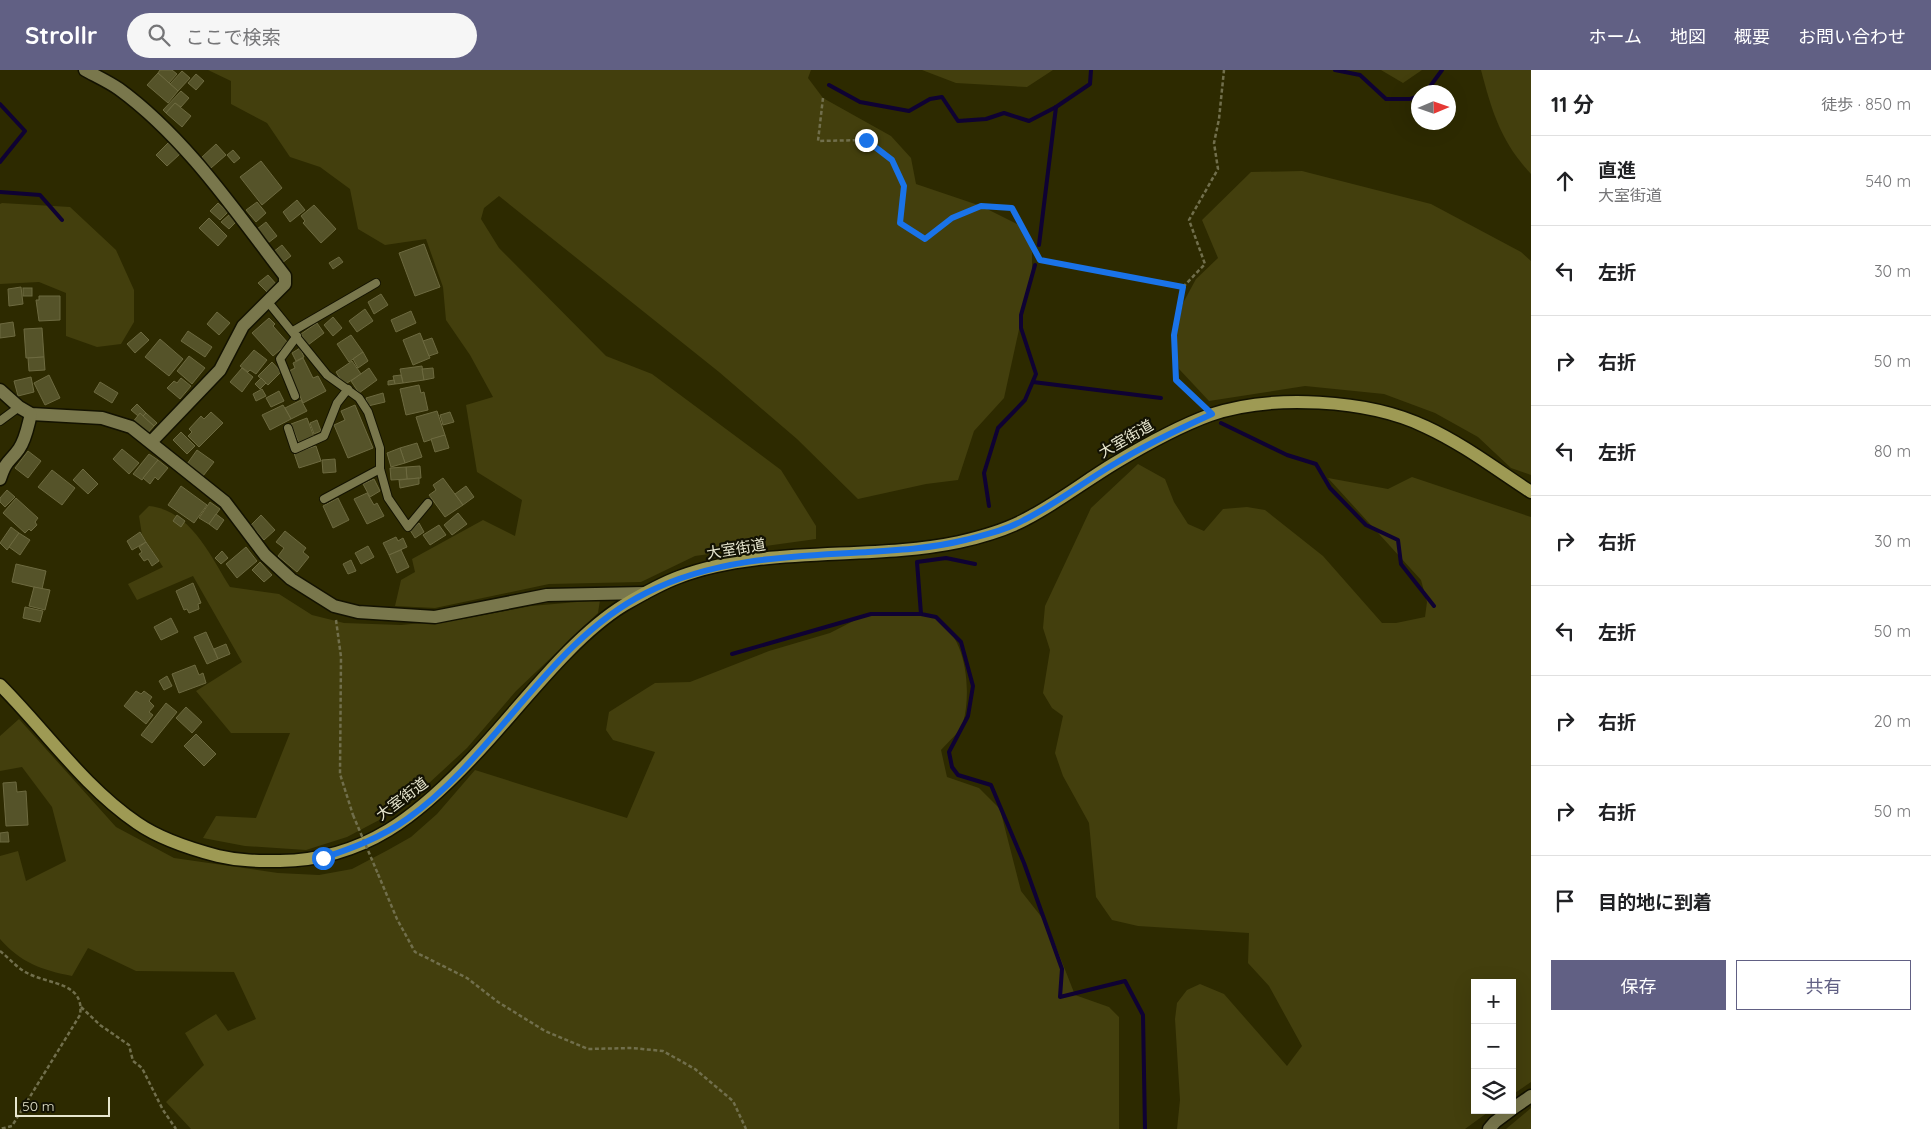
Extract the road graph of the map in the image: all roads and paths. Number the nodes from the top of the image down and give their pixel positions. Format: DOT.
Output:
graph roads {
  1 [pos="86,70"];
  2 [pos="1224,70"];
  3 [pos="823,98"];
  4 [pos="376,283"];
  5 [pos="1183,287"];
  6 [pos="268,302"];
  7 [pos="295,333"];
  8 [pos="348,389"];
  9 [pos="0,390"];
  10 [pos="295,396"];
  11 [pos="19,407"];
  12 [pos="31,414"];
  13 [pos="1212,414"];
  14 [pos="0,421"];
  15 [pos="288,428"];
  16 [pos="150,442"];
  17 [pos="380,469"];
  18 [pos="0,479"];
  19 [pos="1531,492"];
  20 [pos="324,500"];
  21 [pos="428,502"];
  22 [pos="645,593"];
  23 [pos="334,606"];
  24 [pos="0,685"];
  25 [pos="0,951"];
  26 [pos="82,1008"];
  27 [pos="1531,1096"];
  28 [pos="1516,1106"];
  29 [pos="1506,1114"];
  30 [pos="0,1129"];
  31 [pos="176,1129"];
  32 [pos="746,1129"];
  33 [pos="1489,1129"];
  1 -- 6 [label="street"];
  2 -- 5 [label="path"];
  3 -- 5 [label="path"];
  4 -- 7 [label="lane"];
  5 -- 13 [label="path"];
  6 -- 7 [label="lane"];
  6 -- 16 [label="street"];
  7 -- 8 [label="lane"];
  7 -- 10 [label="lane"];
  8 -- 15 [label="lane"];
  8 -- 17 [label="lane"];
  9 -- 11 [label="street"];
  11 -- 12 [label="street"];
  11 -- 14 [label="lane"];
  12 -- 16 [label="street"];
  12 -- 18 [label="street"];
  13 -- 19 [label="main road, 大室街道"];
  13 -- 22 [label="main road, 大室街道"];
  16 -- 23 [label="street"];
  17 -- 20 [label="lane"];
  17 -- 21 [label="lane"];
  22 -- 23 [label="street"];
  22 -- 24 [label="main road, 大室街道"];
  23 -- 32 [label="path, bridge"];
  25 -- 26 [label="path"];
  26 -- 30 [label="path"];
  26 -- 31 [label="path"];
  27 -- 28 [label="street"];
  29 -- 33 [label="street"];
}
